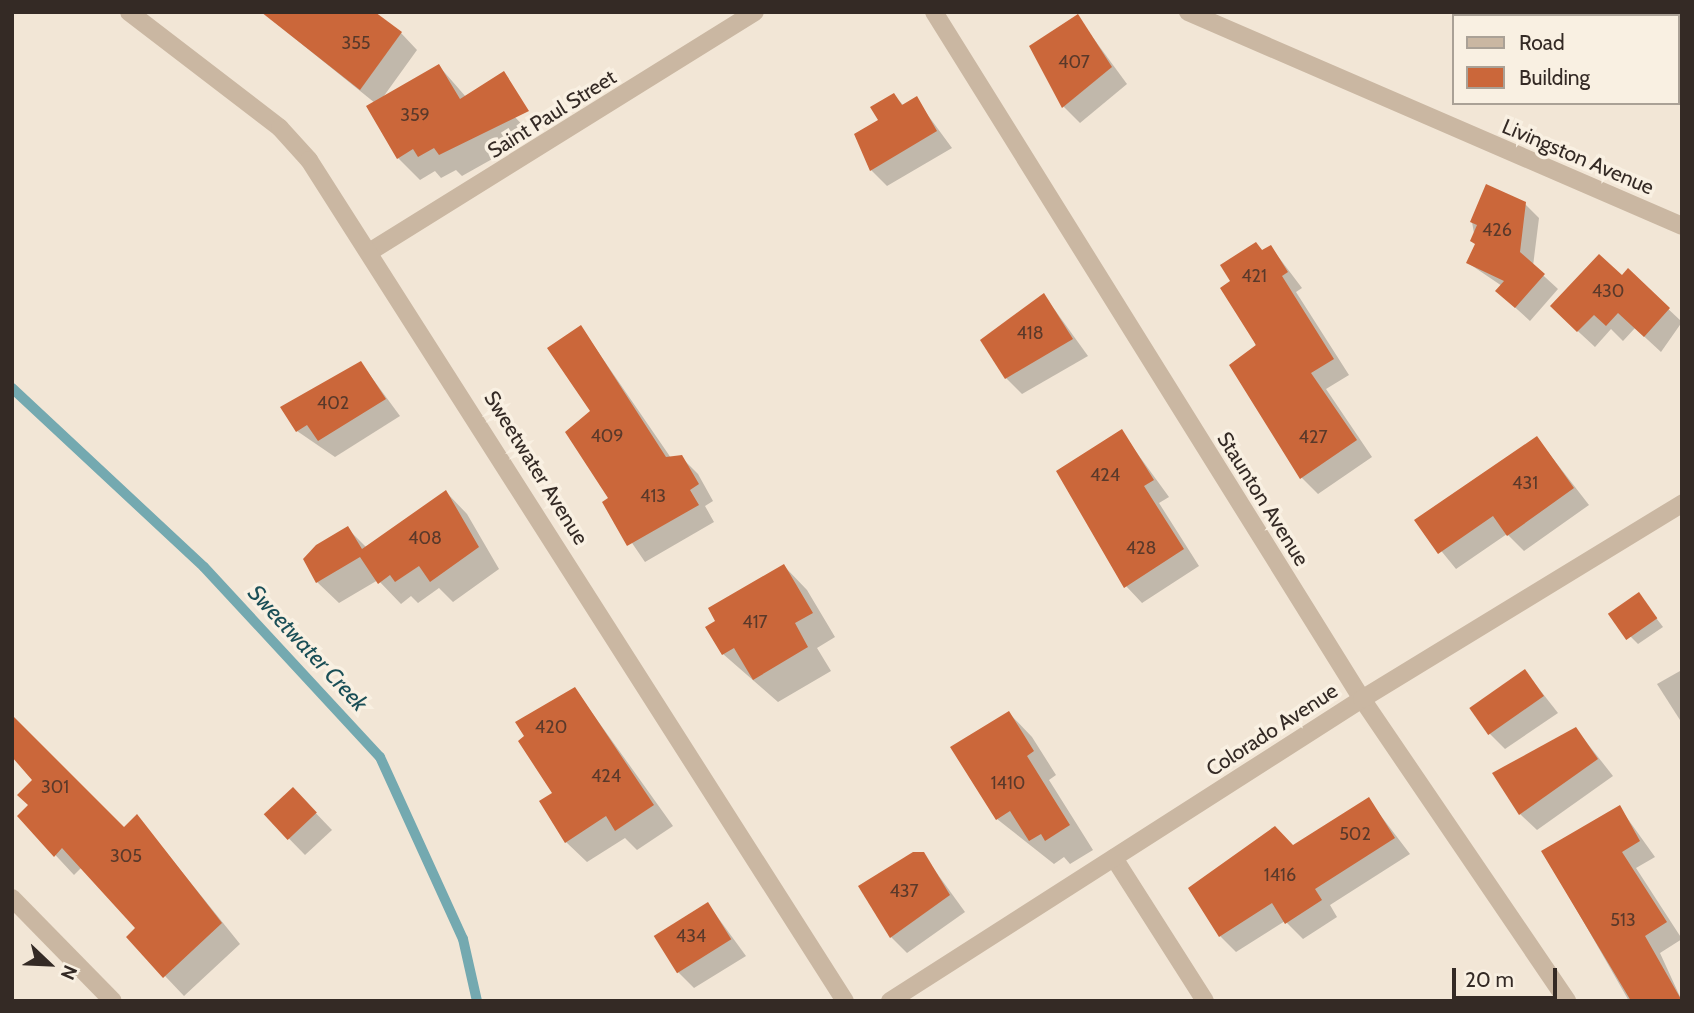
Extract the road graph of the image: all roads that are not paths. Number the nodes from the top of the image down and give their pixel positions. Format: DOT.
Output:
graph roads {
  1 [pos="129,12"];
  2 [pos="755,12"];
  3 [pos="934,12"];
  4 [pos="1188,12"];
  5 [pos="1682,226"];
  6 [pos="372,251"];
  7 [pos="1682,504"];
  8 [pos="1362,698"];
  9 [pos="1114,858"];
  10 [pos="12,898"];
  11 [pos="113,1001"];
  12 [pos="845,1001"];
  13 [pos="890,1001"];
  14 [pos="1205,1001"];
  15 [pos="1567,1001"];
  1 -- 6 [label="street, Sweetwater Avenue"];
  2 -- 6 [label="street, Saint Paul Street"];
  3 -- 8 [label="street, Staunton Avenue"];
  4 -- 5 [label="street, Livingston Avenue"];
  6 -- 12 [label="street, Sweetwater Avenue"];
  7 -- 8 [label="street, Colorado Avenue"];
  8 -- 9 [label="street, Colorado Avenue"];
  8 -- 15 [label="street, Staunton Avenue"];
  9 -- 13 [label="street, Colorado Avenue"];
  9 -- 14 [label="street"];
  10 -- 11 [label="street"];
}
